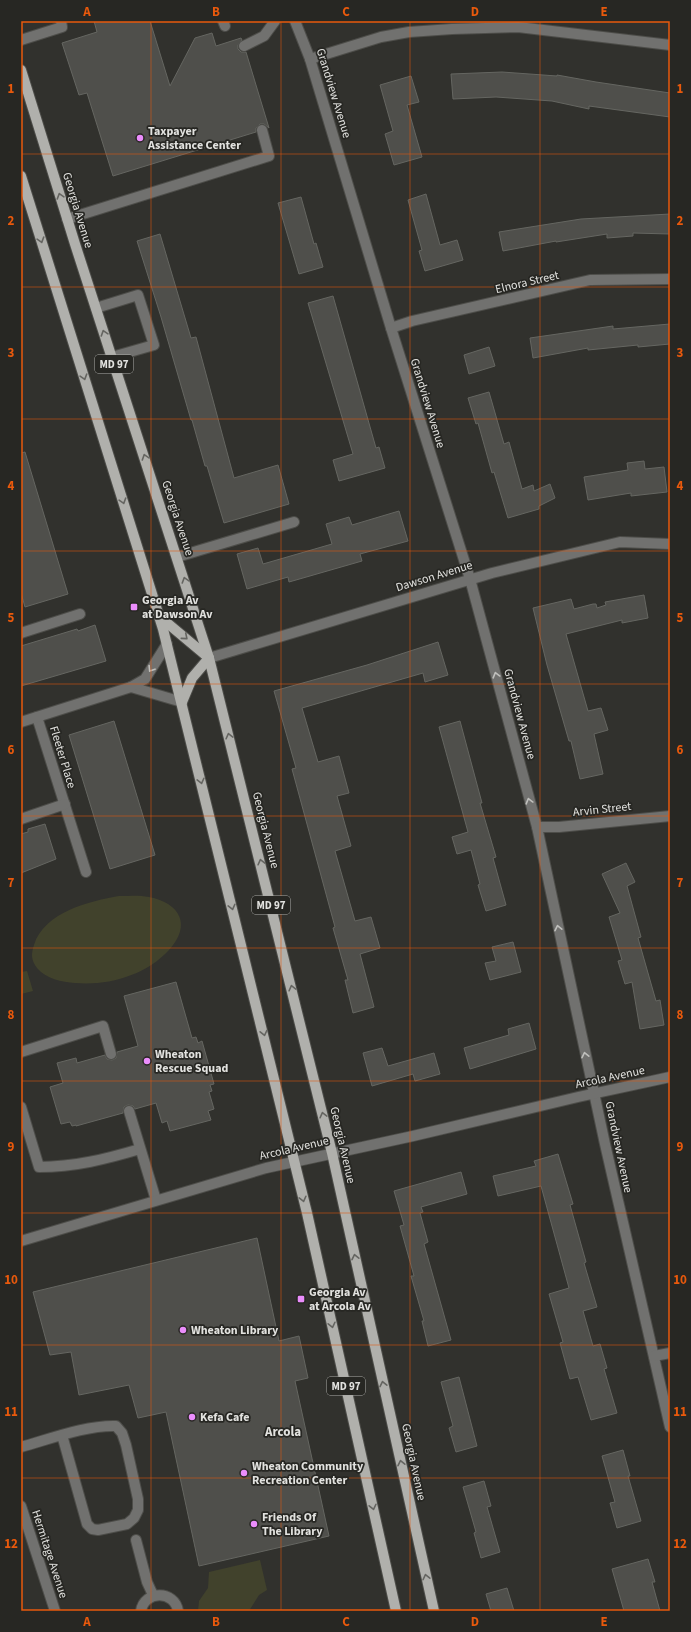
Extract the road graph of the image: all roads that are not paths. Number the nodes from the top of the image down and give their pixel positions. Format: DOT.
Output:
graph roads {
  1 [pos="61,21"];
  2 [pos="275,21"];
  3 [pos="295,21"];
  4 [pos="21,40"];
  5 [pos="670,45"];
  6 [pos="244,46"];
  7 [pos="310,59"];
  8 [pos="21,70"];
  9 [pos="262,130"];
  10 [pos="21,176"];
  11 [pos="67,219"];
  12 [pos="670,279"];
  13 [pos="96,308"];
  14 [pos="392,328"];
  15 [pos="112,358"];
  16 [pos="294,522"];
  17 [pos="670,544"];
  18 [pos="178,558"];
  19 [pos="470,579"];
  20 [pos="80,614"];
  21 [pos="160,617"];
  22 [pos="21,633"];
  23 [pos="167,644"];
  24 [pos="209,658"];
  25 [pos="130,687"];
  26 [pos="182,702"];
  27 [pos="37,717"];
  28 [pos="21,722"];
  29 [pos="65,804"];
  30 [pos="670,816"];
  31 [pos="21,819"];
  32 [pos="536,827"];
  33 [pos="86,872"];
  34 [pos="21,1052"];
  35 [pos="111,1054"];
  36 [pos="670,1077"];
  37 [pos="594,1093"];
  38 [pos="21,1107"];
  39 [pos="129,1111"];
  40 [pos="140,1149"];
  41 [pos="332,1152"];
  42 [pos="294,1161"];
  43 [pos="156,1200"];
  44 [pos="21,1241"];
  45 [pos="670,1353"];
  46 [pos="654,1356"];
  47 [pos="670,1427"];
  48 [pos="62,1435"];
  49 [pos="21,1447"];
  50 [pos="21,1506"];
  51 [pos="136,1540"];
  52 [pos="154,1595"];
  53 [pos="55,1611"];
  54 [pos="141,1611"];
  55 [pos="178,1611"];
  56 [pos="396,1611"];
  57 [pos="434,1611"];
  1 -- 4 [label="street"];
  2 -- 6 [label="street"];
  3 -- 7 [label="street, Grandview Avenue"];
  5 -- 7 [label="street"];
  7 -- 14 [label="street, Grandview Avenue"];
  11 -- 8 [label="main road, Georgia Avenue / MD 97, one-way"];
  9 -- 11 [label="street"];
  10 -- 21 [label="main road, MD 97, one-way"];
  11 -- 13 [label="main road, Georgia Avenue / MD 97"];
  12 -- 14 [label="street, Elnora Street"];
  15 -- 13 [label="main road, Georgia Avenue / MD 97, one-way"];
  13 -- 15 [label="street"];
  14 -- 19 [label="street, Grandview Avenue"];
  18 -- 15 [label="main road, Georgia Avenue / MD 97, one-way"];
  16 -- 18 [label="street"];
  17 -- 19 [label="street, Dawson Avenue"];
  24 -- 18 [label="main road, Georgia Avenue / MD 97, one-way"];
  19 -- 24 [label="street, Dawson Avenue"];
  32 -- 19 [label="street, Grandview Avenue, one-way"];
  20 -- 22 [label="street"];
  21 -- 23 [label="main road, MD 97"];
  21 -- 24 [label="main road, one-way"];
  23 -- 25 [label="street, one-way"];
  23 -- 26 [label="main road, MD 97"];
  24 -- 26 [label="main road"];
  41 -- 24 [label="main road, Georgia Avenue / MD 97, one-way"];
  25 -- 26 [label="street"];
  25 -- 27 [label="street"];
  26 -- 42 [label="main road, MD 97, one-way"];
  27 -- 28 [label="street"];
  27 -- 29 [label="street, Fleeter Place"];
  29 -- 31 [label="street, Fleeter Place"];
  29 -- 33 [label="street, Fleeter Place"];
  30 -- 32 [label="street, Arvin Street"];
  37 -- 32 [label="street, Grandview Avenue, one-way"];
  34 -- 35 [label="street"];
  36 -- 37 [label="street, Arcola Avenue"];
  37 -- 41 [label="street, Arcola Avenue"];
  37 -- 46 [label="street, Grandview Avenue"];
  38 -- 40 [label="street"];
  39 -- 40 [label="street"];
  40 -- 43 [label="street"];
  41 -- 42 [label="street, Arcola Avenue"];
  57 -- 41 [label="main road, Georgia Avenue / MD 97, one-way"];
  42 -- 43 [label="street, Arcola Avenue"];
  42 -- 56 [label="main road, MD 97, one-way"];
  43 -- 44 [label="street, Arcola Avenue"];
  45 -- 46 [label="street"];
  46 -- 47 [label="street, Grandview Avenue"];
  48 -- 48 [label="street"];
  48 -- 49 [label="street"];
  50 -- 53 [label="street, Hermitage Avenue"];
  51 -- 52 [label="street"];
  52 -- 54 [label="street"];
  52 -- 55 [label="street"];
}
